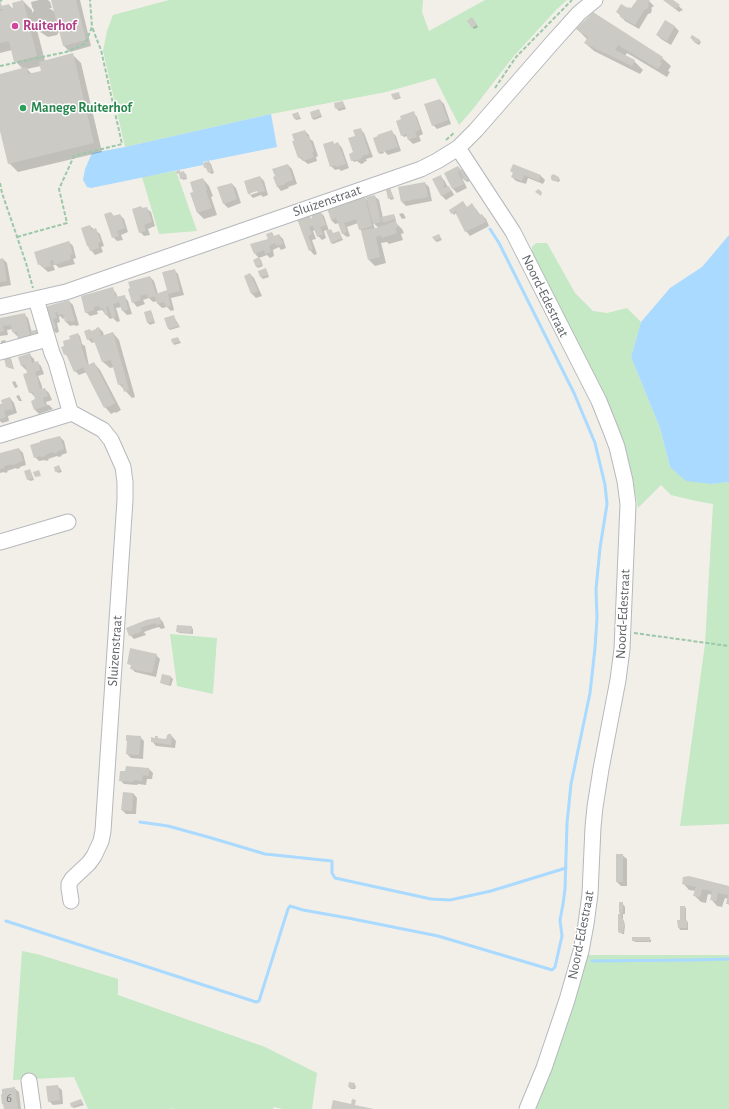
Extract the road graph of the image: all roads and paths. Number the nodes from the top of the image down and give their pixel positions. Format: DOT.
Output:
graph roads {
  1 [pos="90,0"];
  2 [pos="572,0"];
  3 [pos="595,0"];
  4 [pos="92,27"];
  5 [pos="0,66"];
  6 [pos="492,93"];
  7 [pos="456,131"];
  8 [pos="454,142"];
  9 [pos="0,183"];
  10 [pos="17,237"];
  11 [pos="36,299"];
  12 [pos="0,308"];
  13 [pos="48,339"];
  14 [pos="0,352"];
  15 [pos="72,413"];
  16 [pos="0,434"];
  17 [pos="68,522"];
  18 [pos="0,542"];
  19 [pos="623,631"];
  20 [pos="729,646"];
  21 [pos="71,902"];
  22 [pos="29,1081"];
  23 [pos="33,1109"];
  24 [pos="527,1109"];
  1 -- 4 [label="path"];
  2 -- 6 [label="path"];
  3 -- 8 [label="street, Sluizenstraat"];
  4 -- 5 [label="path"];
  4 -- 10 [label="path"];
  7 -- 8 [label="path"];
  8 -- 11 [label="street, Sluizenstraat"];
  8 -- 19 [label="street, Noord-Edestraat"];
  9 -- 10 [label="path"];
  10 -- 11 [label="path"];
  11 -- 12 [label="street, Sluizenstraat"];
  11 -- 13 [label="street"];
  13 -- 14 [label="street"];
  13 -- 15 [label="street"];
  15 -- 16 [label="street"];
  15 -- 21 [label="street, Sluizenstraat"];
  17 -- 18 [label="street"];
  19 -- 20 [label="path"];
  19 -- 24 [label="street, Noord-Edestraat"];
  22 -- 23 [label="street"];
}
